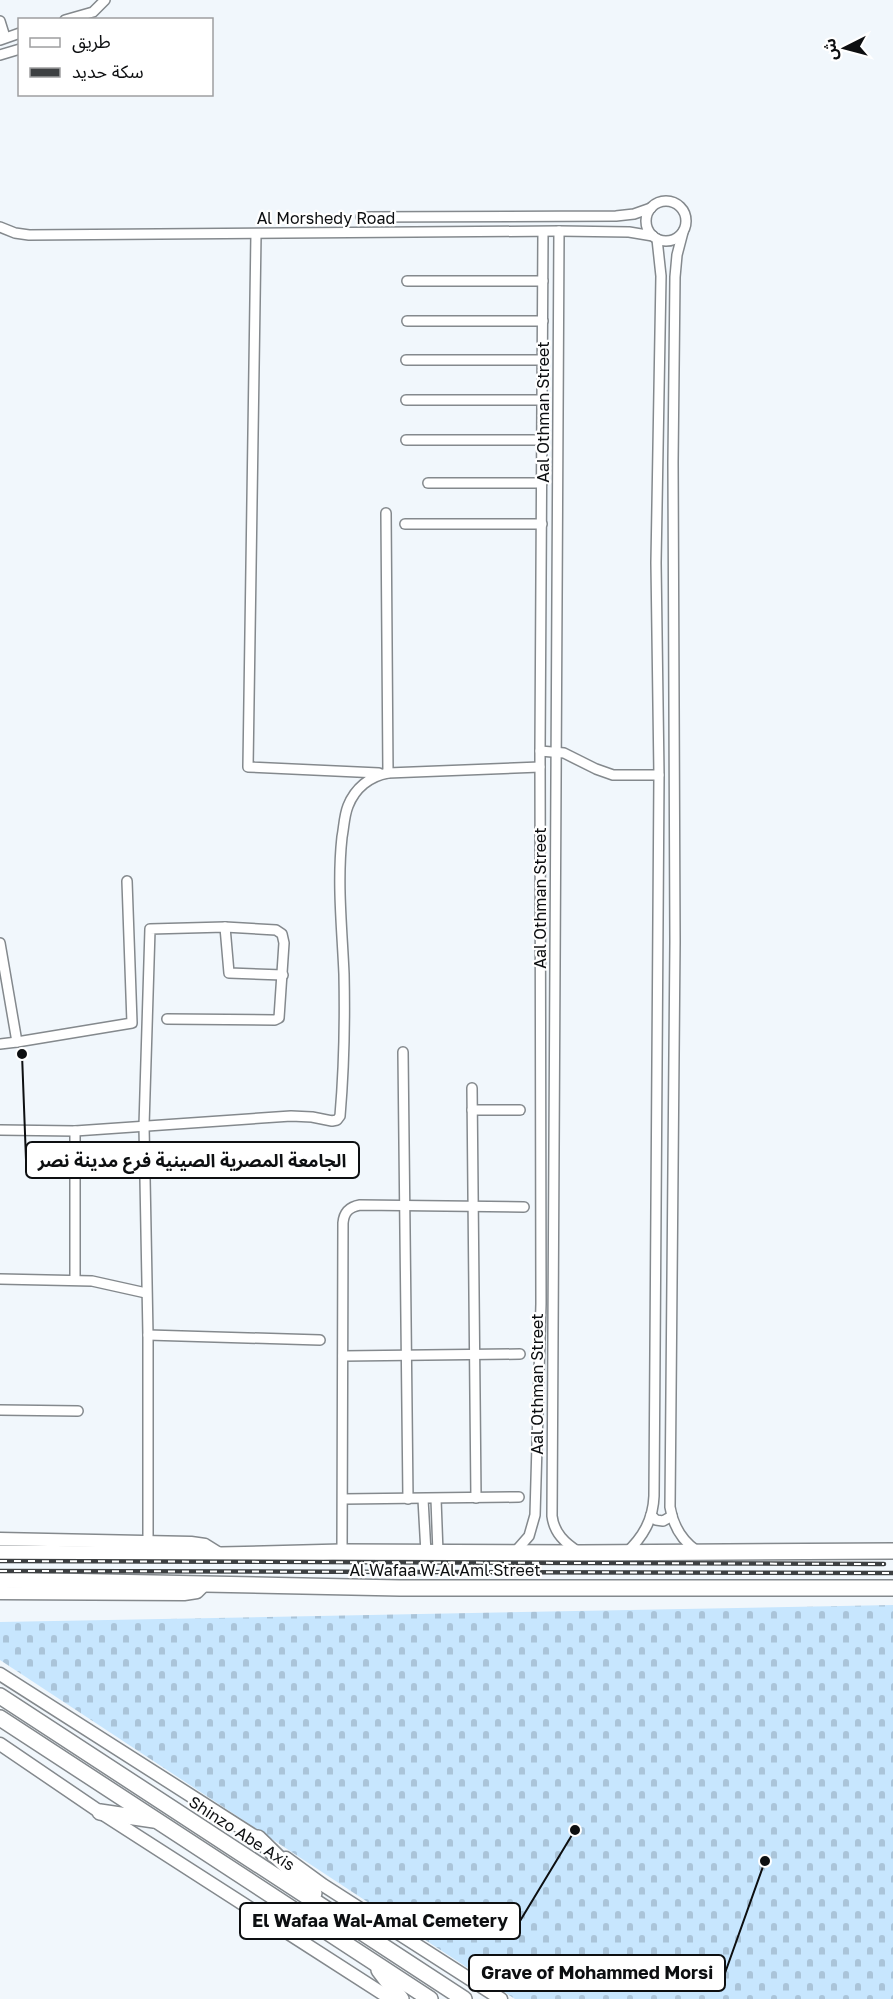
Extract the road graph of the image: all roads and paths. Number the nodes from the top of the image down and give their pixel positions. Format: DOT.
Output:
graph roads {
  1 [pos="105,0"];
  2 [pos="72,18"];
  3 [pos="0,21"];
  4 [pos="18,34"];
  5 [pos="2,39"];
  6 [pos="18,50"];
  7 [pos="0,55"];
  8 [pos="651,208"];
  9 [pos="361,217"];
  10 [pos="0,226"];
  11 [pos="559,231"];
  12 [pos="543,232"];
  13 [pos="683,232"];
  14 [pos="256,234"];
  15 [pos="655,238"];
  16 [pos="543,262"];
  17 [pos="559,263"];
  18 [pos="407,281"];
  19 [pos="543,281"];
  20 [pos="407,321"];
  21 [pos="543,321"];
  22 [pos="406,360"];
  23 [pos="543,360"];
  24 [pos="406,400"];
  25 [pos="543,400"];
  26 [pos="406,440"];
  27 [pos="542,440"];
  28 [pos="428,483"];
  29 [pos="542,483"];
  30 [pos="386,513"];
  31 [pos="405,524"];
  32 [pos="542,524"];
  33 [pos="540,751"];
  34 [pos="555,751"];
  35 [pos="540,767"];
  36 [pos="386,773"];
  37 [pos="659,776"];
  38 [pos="127,881"];
  39 [pos="225,927"];
  40 [pos="129,929"];
  41 [pos="150,929"];
  42 [pos="658,942"];
  43 [pos="675,942"];
  44 [pos="0,943"];
  45 [pos="283,975"];
  46 [pos="167,1018"];
  47 [pos="17,1042"];
  48 [pos="0,1044"];
  49 [pos="403,1052"];
  50 [pos="471,1088"];
  51 [pos="472,1110"];
  52 [pos="520,1110"];
  53 [pos="144,1126"];
  54 [pos="0,1130"];
  55 [pos="75,1131"];
  56 [pos="404,1206"];
  57 [pos="474,1207"];
  58 [pos="524,1207"];
  59 [pos="0,1279"];
  60 [pos="75,1280"];
  61 [pos="146,1293"];
  62 [pos="148,1335"];
  63 [pos="320,1340"];
  64 [pos="520,1354"];
  65 [pos="406,1355"];
  66 [pos="475,1355"];
  67 [pos="343,1356"];
  68 [pos="0,1410"];
  69 [pos="78,1411"];
  70 [pos="519,1497"];
  71 [pos="476,1498"];
  72 [pos="343,1499"];
  73 [pos="408,1499"];
  74 [pos="423,1499"];
  75 [pos="436,1499"];
  76 [pos="651,1515"];
  77 [pos="672,1516"];
  78 [pos="437,1521"];
  79 [pos="424,1522"];
  80 [pos="543,1525"];
  81 [pos="0,1539"];
  82 [pos="148,1541"];
  83 [pos="893,1551"];
  84 [pos="342,1552"];
  85 [pos="699,1552"];
  86 [pos="0,1553"];
  87 [pos="432,1553"];
  88 [pos="514,1553"];
  89 [pos="581,1553"];
  90 [pos="626,1553"];
  91 [pos="221,1555"];
  92 [pos="0,1580"];
  93 [pos="205,1584"];
  94 [pos="893,1588"];
  95 [pos="0,1593"];
  96 [pos="0,1674"];
  97 [pos="0,1696"];
  98 [pos="0,1718"];
  99 [pos="0,1744"];
  100 [pos="100,1812"];
  101 [pos="159,1821"];
  102 [pos="258,1838"];
  103 [pos="340,1918"];
  104 [pos="372,1960"];
  105 [pos="391,1999"];
  106 [pos="401,1999"];
  107 [pos="430,1999"];
  108 [pos="464,1999"];
  109 [pos="501,1999"];
  1 -- 2 [label="street"];
  3 -- 5 [label="street"];
  4 -- 5 [label="street"];
  6 -- 7 [label="street"];
  8 -- 9 [label="street, Al Morshedy Road"];
  8 -- 13 [label="street"];
  8 -- 15 [label="street"];
  10 -- 14 [label="street, Al Morshedy Road"];
  11 -- 12 [label="street, Al Morshedy Road"];
  11 -- 15 [label="street, Al Morshedy Road"];
  11 -- 17 [label="street, Aal Othman Street"];
  12 -- 14 [label="street, Al Morshedy Road"];
  12 -- 16 [label="street, Aal Othman Street"];
  13 -- 15 [label="street"];
  13 -- 43 [label="street"];
  14 -- 36 [label="street"];
  15 -- 37 [label="street"];
  16 -- 17 [label="street"];
  16 -- 19 [label="street, Aal Othman Street"];
  17 -- 34 [label="street, Aal Othman Street"];
  18 -- 19 [label="street"];
  19 -- 21 [label="street, Aal Othman Street"];
  20 -- 21 [label="street"];
  21 -- 23 [label="street, Aal Othman Street"];
  22 -- 23 [label="street"];
  23 -- 25 [label="street, Aal Othman Street"];
  24 -- 25 [label="street"];
  25 -- 27 [label="street, Aal Othman Street"];
  26 -- 27 [label="street"];
  27 -- 29 [label="street, Aal Othman Street"];
  28 -- 29 [label="street"];
  29 -- 32 [label="street, Aal Othman Street"];
  30 -- 36 [label="street"];
  31 -- 32 [label="street"];
  32 -- 33 [label="street, Aal Othman Street"];
  33 -- 34 [label="street"];
  33 -- 35 [label="street, Aal Othman Street"];
  34 -- 37 [label="street"];
  34 -- 80 [label="street, Aal Othman Street"];
  35 -- 36 [label="street"];
  35 -- 80 [label="street, Aal Othman Street"];
  36 -- 53 [label="street"];
  37 -- 42 [label="street"];
  38 -- 40 [label="street"];
  39 -- 41 [label="street"];
  39 -- 45 [label="street"];
  39 -- 45 [label="street"];
  40 -- 41 [label="street"];
  40 -- 47 [label="street"];
  41 -- 53 [label="street"];
  42 -- 43 [label="street"];
  42 -- 76 [label="street"];
  43 -- 77 [label="street"];
  44 -- 47 [label="street"];
  45 -- 46 [label="street"];
  47 -- 48 [label="street"];
  49 -- 56 [label="street"];
  50 -- 51 [label="street"];
  51 -- 52 [label="street"];
  51 -- 57 [label="street"];
  53 -- 55 [label="street"];
  53 -- 61 [label="street"];
  54 -- 55 [label="street"];
  55 -- 60 [label="street"];
  56 -- 57 [label="street"];
  56 -- 65 [label="street"];
  56 -- 67 [label="street"];
  57 -- 58 [label="street"];
  57 -- 66 [label="street"];
  59 -- 60 [label="street"];
  60 -- 61 [label="street"];
  61 -- 62 [label="street"];
  62 -- 63 [label="street"];
  62 -- 82 [label="street"];
  64 -- 66 [label="street"];
  65 -- 66 [label="street"];
  65 -- 67 [label="street"];
  65 -- 73 [label="street"];
  66 -- 71 [label="street"];
  67 -- 72 [label="street"];
  68 -- 69 [label="street"];
  70 -- 71 [label="street"];
  71 -- 75 [label="street"];
  72 -- 73 [label="street"];
  72 -- 84 [label="street"];
  73 -- 74 [label="street"];
  74 -- 75 [label="street"];
  74 -- 79 [label="street"];
  75 -- 78 [label="street"];
  76 -- 77 [label="street"];
  76 -- 90 [label="street"];
  77 -- 85 [label="street"];
  78 -- 79 [label="street"];
  78 -- 87 [label="street"];
  79 -- 87 [label="street"];
  80 -- 88 [label="street, Aal Othman Street"];
  80 -- 89 [label="street"];
  81 -- 82 [label="street, Al Wafaa W Al Aml Street"];
  82 -- 91 [label="street, Al Wafaa W Al Aml Street"];
  83 -- 85 [label="main road, Al Wafaa W Al Aml Street"];
  84 -- 87 [label="main road, Al Wafaa W Al Aml Street"];
  84 -- 91 [label="main road, Al Wafaa W Al Aml Street"];
  85 -- 90 [label="main road, Al Wafaa W Al Aml Street"];
  86 -- 91 [label="main road"];
  87 -- 88 [label="main road, Al Wafaa W Al Aml Street"];
  88 -- 89 [label="main road, Al Wafaa W Al Aml Street"];
  89 -- 90 [label="main road, Al Wafaa W Al Aml Street"];
  92 -- 93 [label="main road"];
  93 -- 94 [label="main road, Al Wafaa W Al Aml Street"];
  93 -- 95 [label="street, Al Wafaa W Al Aml Street"];
  96 -- 102 [label="street"];
  97 -- 103 [label="main road, Shinzo Abe Axis"];
  98 -- 101 [label="main road"];
  99 -- 100 [label="street"];
  100 -- 101 [label="main road"];
  100 -- 105 [label="street"];
  101 -- 104 [label="main road"];
  102 -- 103 [label="main road"];
  102 -- 109 [label="street"];
  103 -- 108 [label="main road, Shinzo Abe Axis"];
  104 -- 106 [label="main road"];
  104 -- 107 [label="main road"];
}
